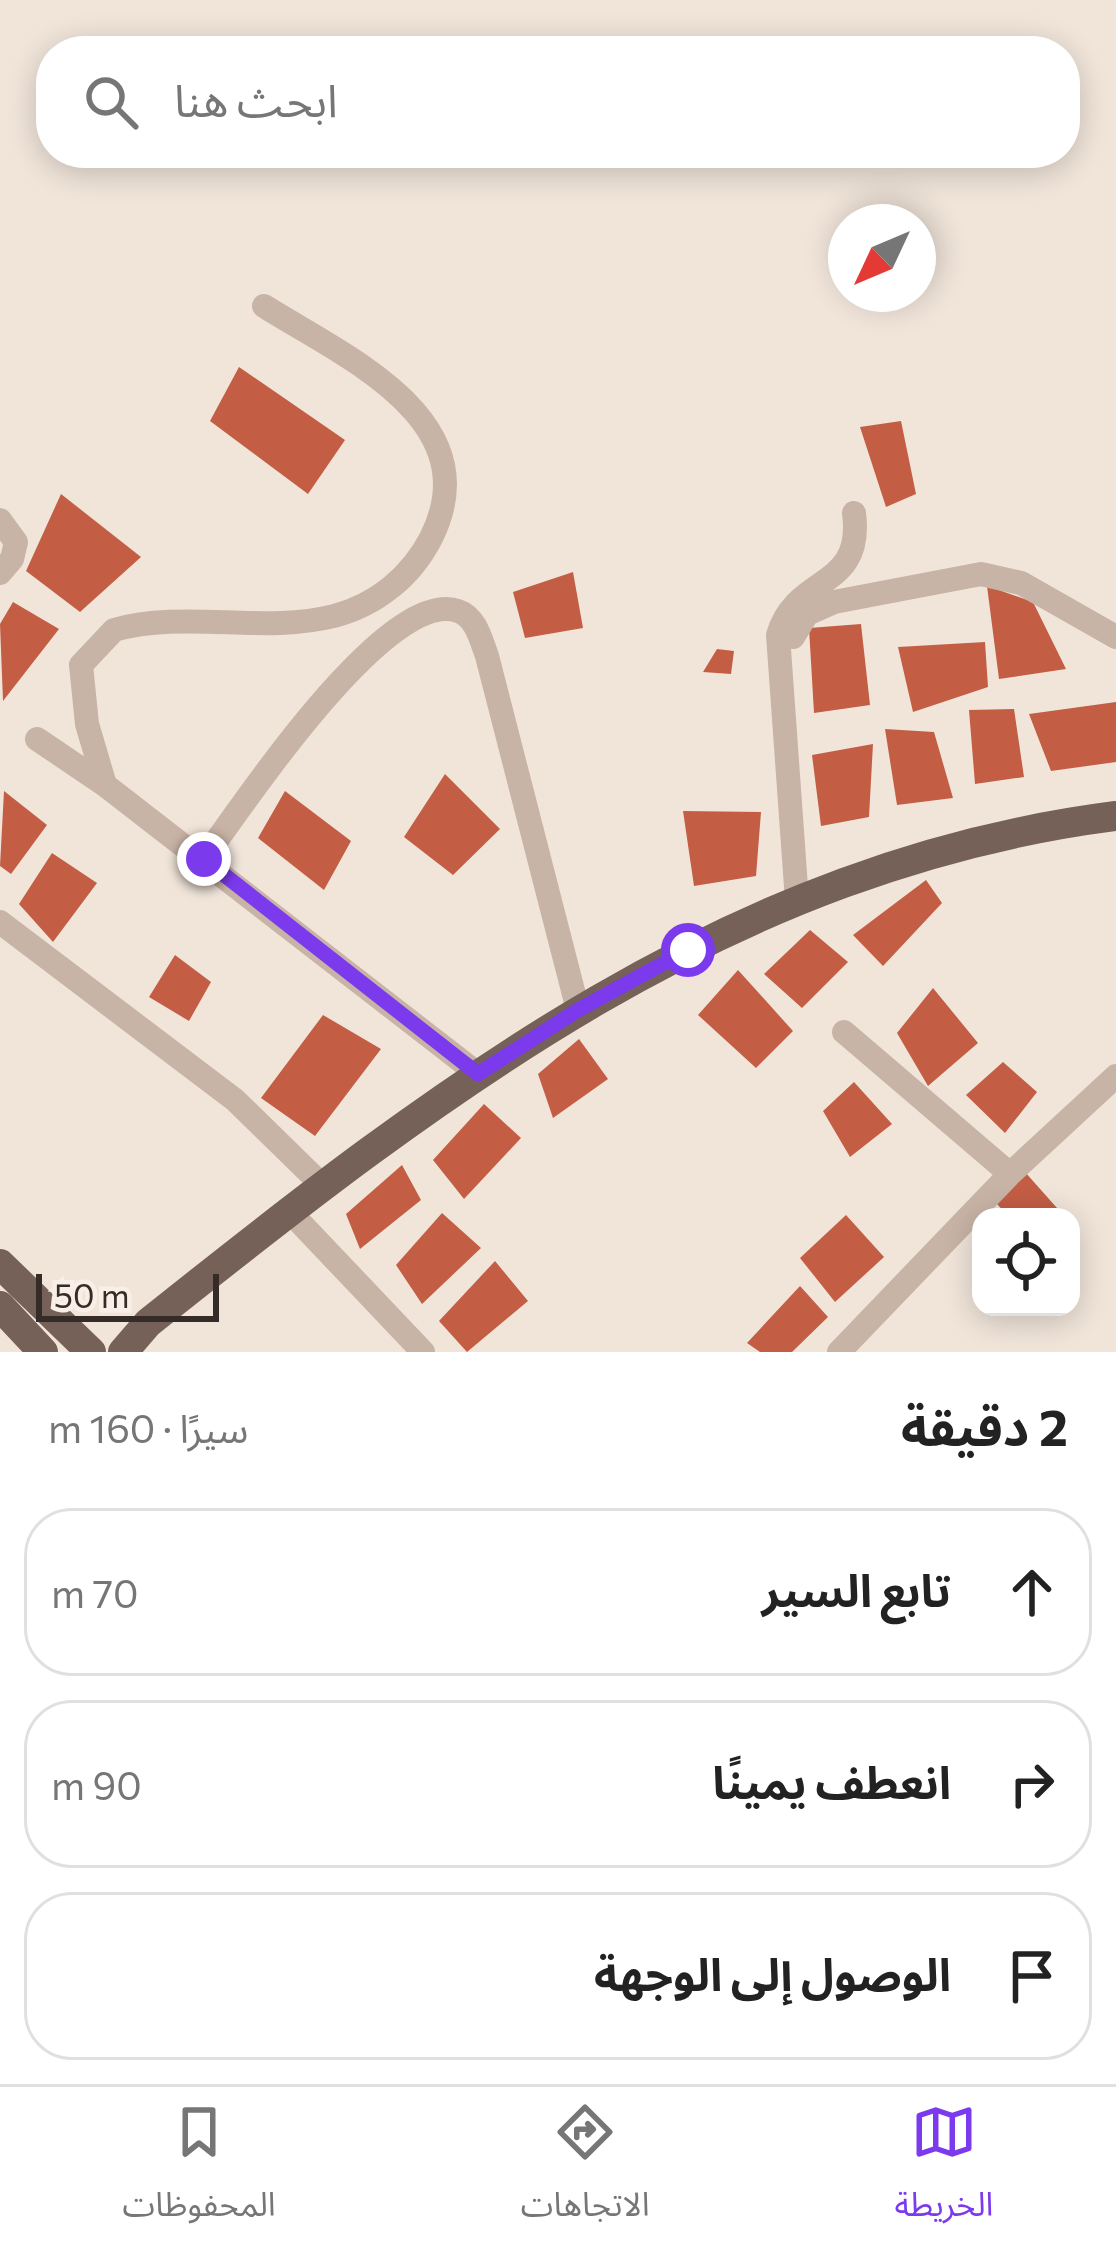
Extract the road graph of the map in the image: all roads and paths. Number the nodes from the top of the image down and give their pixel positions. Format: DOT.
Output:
graph roads {
  1 [pos="264,306"];
  2 [pos="854,513"];
  3 [pos="0,520"];
  4 [pos="0,573"];
  5 [pos="1116,638"];
  6 [pos="781,696"];
  7 [pos="37,739"];
  8 [pos="105,785"];
  9 [pos="1116,817"];
  10 [pos="204,859"];
  11 [pos="797,901"];
  12 [pos="0,922"];
  13 [pos="578,1010"];
  14 [pos="844,1032"];
  15 [pos="478,1074"];
  16 [pos="1116,1076"];
  17 [pos="1010,1174"];
  18 [pos="323,1186"];
  19 [pos="291,1213"];
  20 [pos="0,1264"];
  21 [pos="0,1306"];
  22 [pos="148,1323"];
  23 [pos="87,1351"];
  24 [pos="43,1352"];
  25 [pos="123,1352"];
  26 [pos="423,1352"];
  27 [pos="839,1352"];
  1 -- 8 [label="street"];
  2 -- 6 [label="street"];
  3 -- 4 [label="street"];
  5 -- 6 [label="street"];
  6 -- 11 [label="street"];
  7 -- 8 [label="street"];
  8 -- 10 [label="street"];
  9 -- 11 [label="main road"];
  10 -- 13 [label="street"];
  10 -- 15 [label="street"];
  11 -- 13 [label="main road"];
  12 -- 18 [label="street"];
  13 -- 15 [label="main road"];
  14 -- 17 [label="street"];
  15 -- 18 [label="main road"];
  16 -- 17 [label="street"];
  17 -- 27 [label="street"];
  18 -- 19 [label="main road"];
  19 -- 22 [label="main road"];
  19 -- 26 [label="street"];
  20 -- 23 [label="main road"];
  21 -- 24 [label="main road"];
  22 -- 23 [label="main road"];
  22 -- 25 [label="main road"];
}
